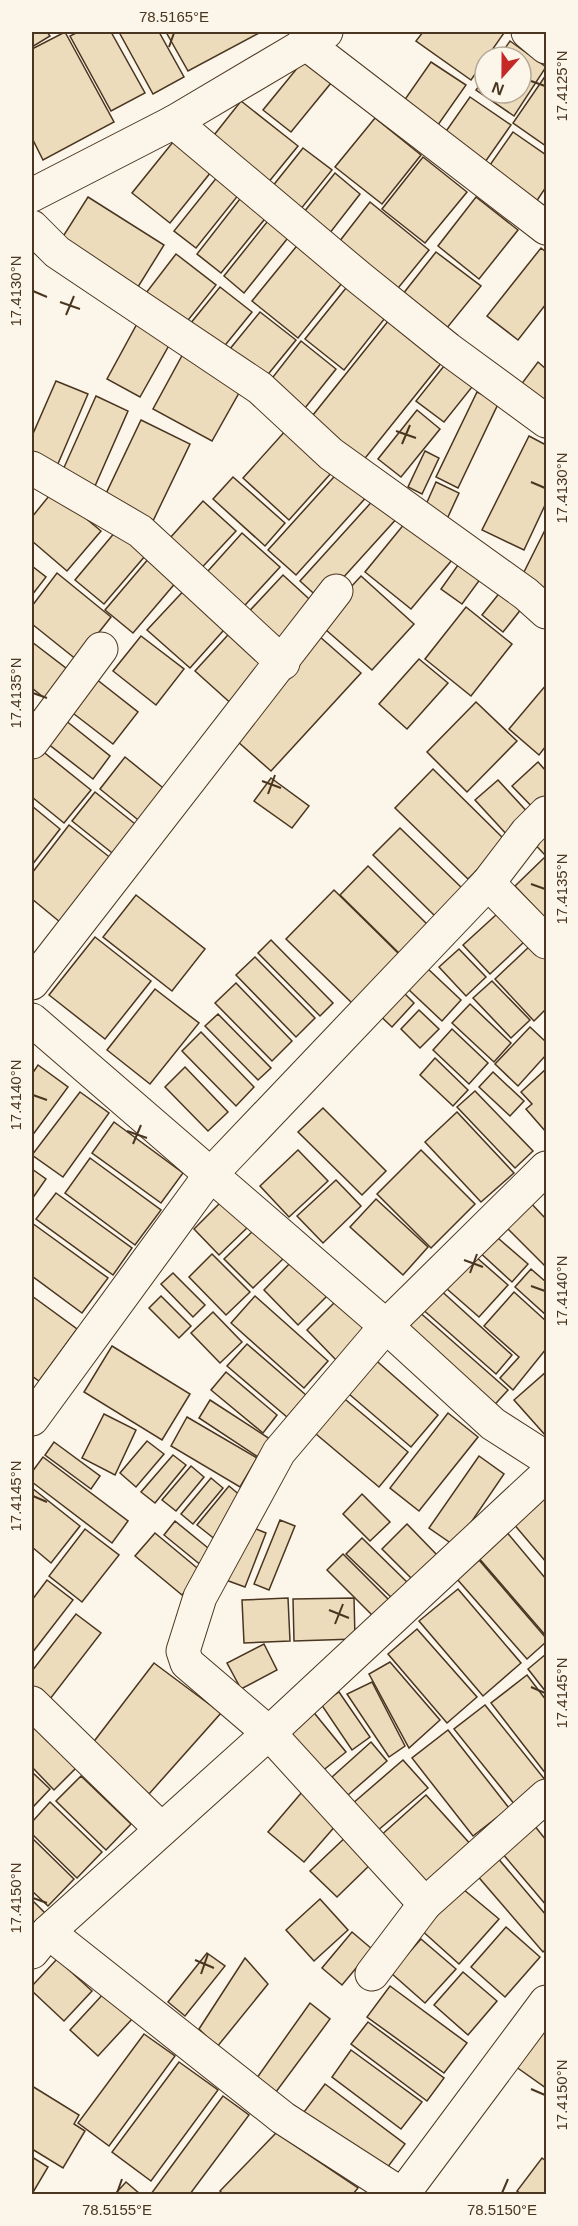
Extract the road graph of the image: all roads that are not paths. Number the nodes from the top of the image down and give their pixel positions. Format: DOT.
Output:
graph roads {
  1 [pos="528,32"];
  2 [pos="315,37"];
  3 [pos="546,47"];
  4 [pos="174,122"];
  5 [pos="32,195"];
  6 [pos="32,227"];
  7 [pos="546,228"];
  8 [pos="546,421"];
  9 [pos="32,468"];
  10 [pos="336,591"];
  11 [pos="546,612"];
  12 [pos="101,649"];
  13 [pos="283,663"];
  14 [pos="32,742"];
  15 [pos="546,813"];
  16 [pos="488,883"];
  17 [pos="546,942"];
  18 [pos="32,983"];
  19 [pos="32,1020"];
  20 [pos="546,1168"];
  21 [pos="212,1174"];
  22 [pos="386,1326"];
  23 [pos="32,1419"];
  24 [pos="546,1458"];
  25 [pos="546,1475"];
  26 [pos="32,1703"];
  27 [pos="268,1733"];
  28 [pos="546,1796"];
  29 [pos="161,1829"];
  30 [pos="425,1904"];
  31 [pos="40,1942"];
  32 [pos="372,1974"];
  33 [pos="546,2002"];
  34 [pos="402,2194"];
  1 -- 3 [label="street"];
  2 -- 4 [label="street"];
  2 -- 7 [label="street"];
  4 -- 5 [label="street"];
  4 -- 8 [label="street"];
  6 -- 11 [label="street"];
  9 -- 13 [label="street"];
  10 -- 13 [label="street"];
  12 -- 14 [label="street"];
  13 -- 18 [label="street"];
  15 -- 16 [label="street"];
  16 -- 17 [label="street"];
  16 -- 21 [label="street"];
  19 -- 21 [label="street"];
  20 -- 22 [label="street"];
  21 -- 22 [label="street"];
  21 -- 23 [label="street"];
  22 -- 24 [label="street"];
  22 -- 27 [label="street"];
  25 -- 27 [label="street"];
  26 -- 29 [label="street"];
  27 -- 29 [label="street"];
  27 -- 30 [label="street"];
  28 -- 30 [label="street"];
  29 -- 31 [label="street"];
  30 -- 32 [label="street"];
  31 -- 34 [label="street"];
  33 -- 34 [label="street"];
}
